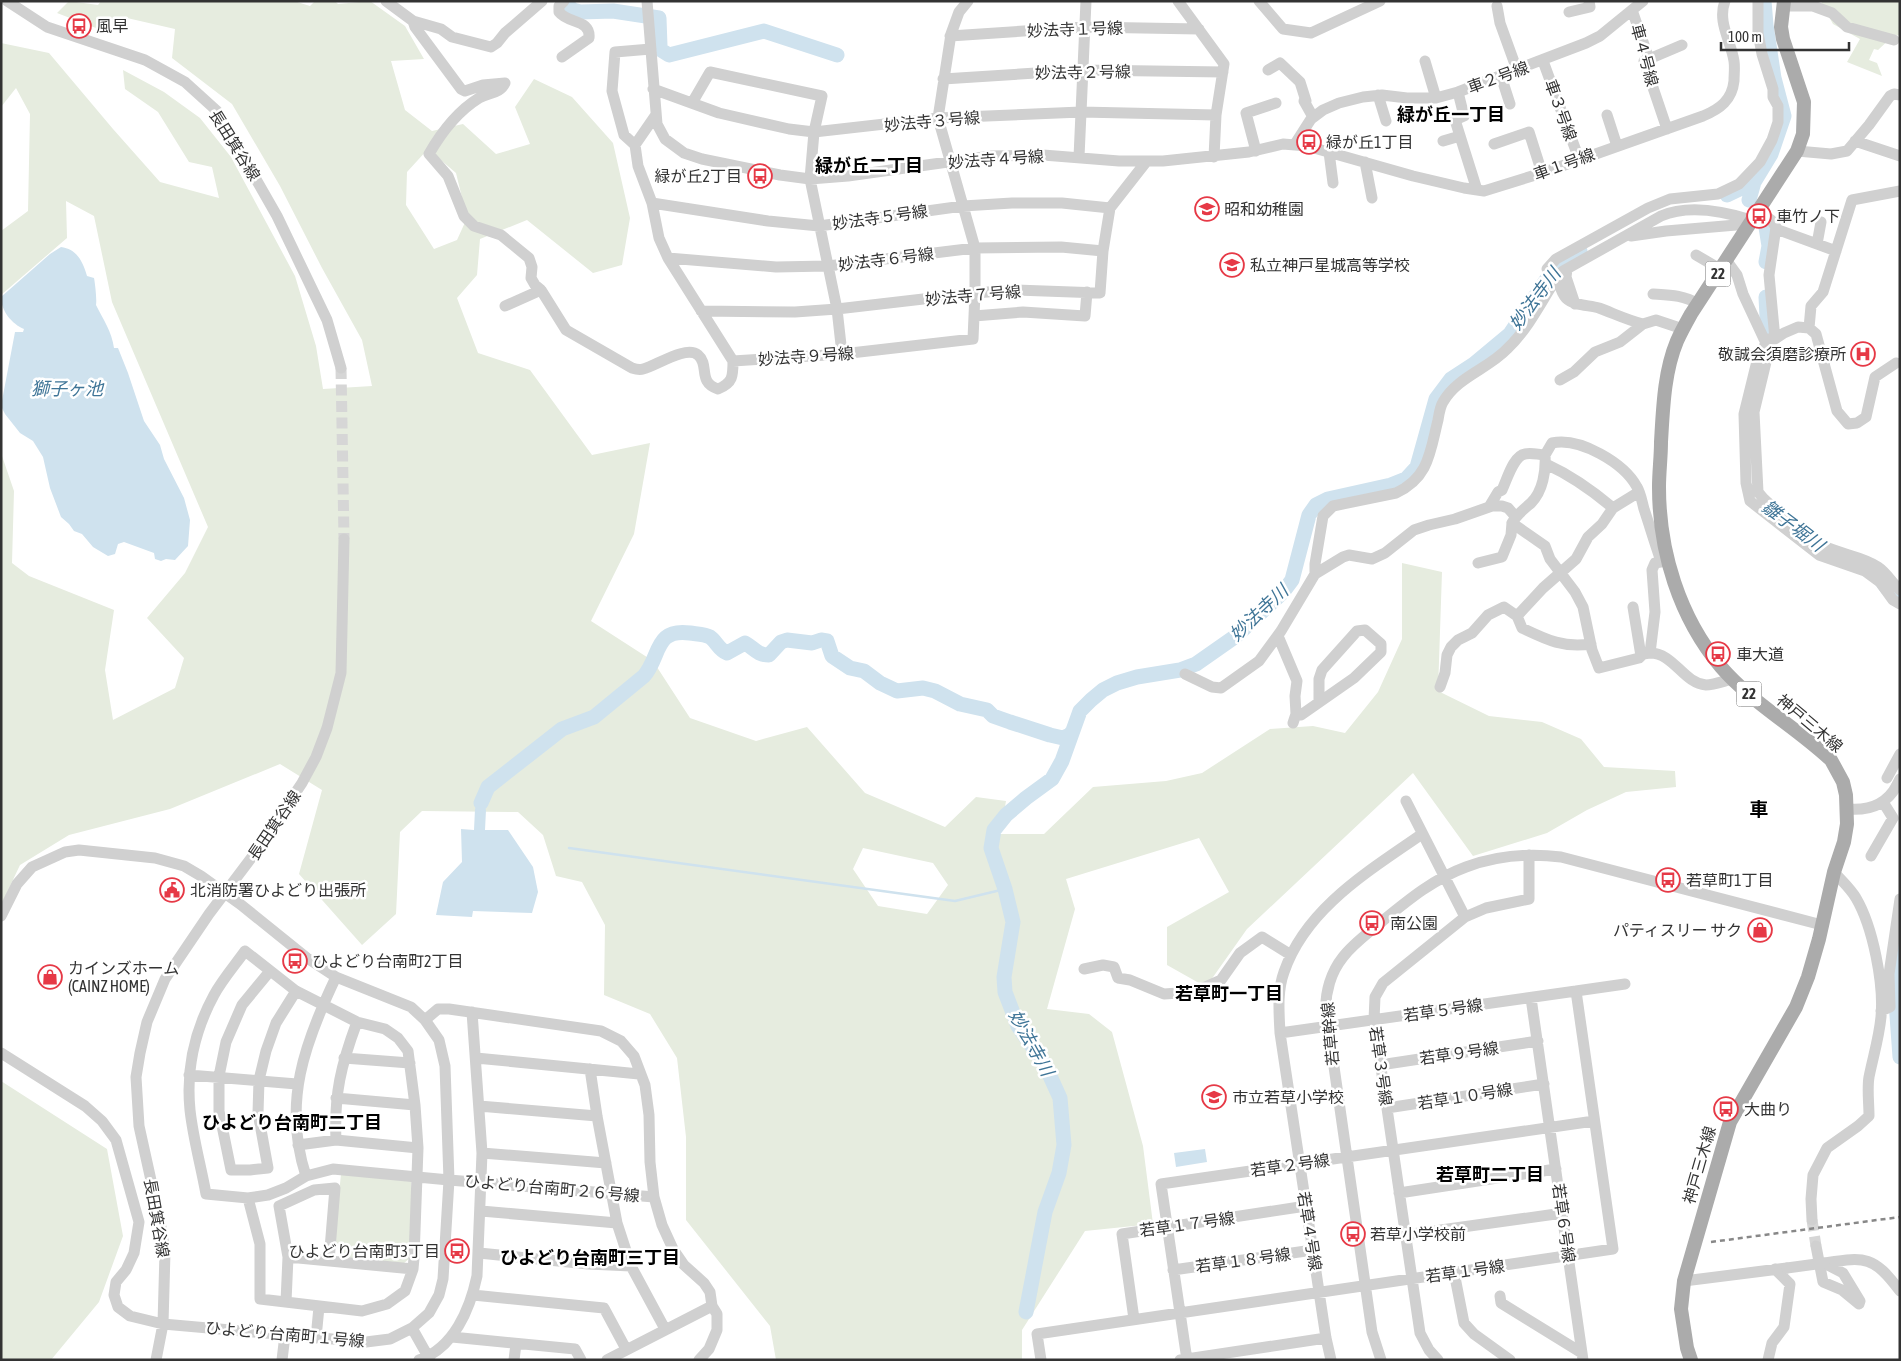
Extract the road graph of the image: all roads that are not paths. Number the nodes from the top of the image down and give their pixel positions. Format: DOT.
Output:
graph roads {
  1 [pos="7,1"];
  2 [pos="386,1"];
  3 [pos="542,1"];
  4 [pos="564,1"];
  5 [pos="647,1"];
  6 [pos="968,1"];
  7 [pos="1086,1"];
  8 [pos="1178,1"];
  9 [pos="1259,1"];
  10 [pos="1380,1"];
  11 [pos="1589,1"];
  12 [pos="1643,1"];
  13 [pos="1725,1"];
  14 [pos="1758,1"];
  15 [pos="1783,4"];
  16 [pos="1361,5"];
  17 [pos="1497,6"];
  18 [pos="1632,10"];
  19 [pos="1569,12"];
  20 [pos="413,21"];
  21 [pos="1085,26"];
  22 [pos="1199,29"];
  23 [pos="950,36"];
  24 [pos="1894,40"];
  25 [pos="1682,45"];
  26 [pos="651,49"];
  27 [pos="562,56"];
  28 [pos="1649,59"];
  29 [pos="1543,60"];
  30 [pos="1425,61"];
  31 [pos="1083,70"];
  32 [pos="1268,70"];
  33 [pos="1517,70"];
  34 [pos="1223,72"];
  35 [pos="1501,76"];
  36 [pos="943,79"];
  37 [pos="654,89"];
  38 [pos="1458,92"];
  39 [pos="1378,95"];
  40 [pos="1900,95"];
  41 [pos="1436,98"];
  42 [pos="692,103"];
  43 [pos="1276,103"];
  44 [pos="1510,104"];
  45 [pos="1081,112"];
  46 [pos="1607,115"];
  47 [pos="655,116"];
  48 [pos="1216,116"];
  49 [pos="1313,117"];
  50 [pos="938,118"];
  51 [pos="1386,121"];
  52 [pos="1667,129"];
  53 [pos="814,132"];
  54 [pos="1460,136"];
  55 [pos="1443,141"];
  56 [pos="1855,141"];
  57 [pos="1295,144"];
  58 [pos="1494,144"];
  59 [pos="635,145"];
  60 [pos="1617,146"];
  61 [pos="1256,150"];
  62 [pos="1797,151"];
  63 [pos="1328,152"];
  64 [pos="1900,156"];
  65 [pos="1079,157"];
  66 [pos="1214,157"];
  67 [pos="1578,159"];
  68 [pos="949,162"];
  69 [pos="1146,162"];
  70 [pos="1365,162"];
  71 [pos="1542,173"];
  72 [pos="810,179"];
  73 [pos="1332,183"];
  74 [pos="1477,190"];
  75 [pos="1900,191"];
  76 [pos="1372,198"];
  77 [pos="652,203"];
  78 [pos="963,206"];
  79 [pos="1110,208"];
  80 [pos="1752,218"];
  81 [pos="1821,222"];
  82 [pos="818,226"];
  83 [pos="1776,229"];
  84 [pos="1625,237"];
  85 [pos="1817,244"];
  86 [pos="975,248"];
  87 [pos="1836,250"];
  88 [pos="1103,251"];
  89 [pos="1696,255"];
  90 [pos="668,258"];
  91 [pos="828,266"];
  92 [pos="1723,266"];
  93 [pos="1547,269"];
  94 [pos="1567,269"];
  95 [pos="1557,277"];
  96 [pos="541,290"];
  97 [pos="1087,292"];
  98 [pos="975,293"];
  99 [pos="1653,294"];
  100 [pos="1575,304"];
  101 [pos="1698,304"];
  102 [pos="505,306"];
  103 [pos="837,309"];
  104 [pos="701,311"];
  105 [pos="974,316"];
  106 [pos="1644,324"];
  107 [pos="1683,328"];
  108 [pos="1809,328"];
  109 [pos="1771,339"];
  110 [pos="1763,350"];
  111 [pos="842,354"];
  112 [pos="733,361"];
  113 [pos="1896,363"];
  114 [pos="341,368"];
  115 [pos="1560,380"];
  116 [pos="1546,460"];
  117 [pos="1639,492"];
  118 [pos="1489,507"];
  119 [pos="1613,508"];
  120 [pos="1514,520"];
  121 [pos="344,540"];
  122 [pos="1664,561"];
  123 [pos="1478,563"];
  124 [pos="1561,573"];
  125 [pos="1315,574"];
  126 [pos="1900,590"];
  127 [pos="1900,604"];
  128 [pos="1633,607"];
  129 [pos="1517,616"];
  130 [pos="1278,636"];
  131 [pos="1591,644"];
  132 [pos="1645,655"];
  133 [pos="1186,674"];
  134 [pos="1732,679"];
  135 [pos="1440,687"];
  136 [pos="1319,702"];
  137 [pos="1900,754"];
  138 [pos="1887,778"];
  139 [pos="1898,782"];
  140 [pos="1406,801"];
  141 [pos="1883,802"];
  142 [pos="1847,809"];
  143 [pos="1422,834"];
  144 [pos="1529,855"];
  145 [pos="1871,856"];
  146 [pos="1834,872"];
  147 [pos="1444,876"];
  148 [pos="225,893"];
  149 [pos="1900,899"];
  150 [pos="1,916"];
  151 [pos="1466,917"];
  152 [pos="1822,926"];
  153 [pos="1291,955"];
  154 [pos="1084,969"];
  155 [pos="270,971"];
  156 [pos="336,977"];
  157 [pos="1625,984"];
  158 [pos="296,991"];
  159 [pos="1576,991"];
  160 [pos="1532,998"];
  161 [pos="322,1006"];
  162 [pos="1881,1011"];
  163 [pos="472,1012"];
  164 [pos="424,1020"];
  165 [pos="1374,1020"];
  166 [pos="357,1022"];
  167 [pos="1327,1026"];
  168 [pos="1280,1033"];
  169 [pos="1538,1041"];
  170 [pos="1,1053"];
  171 [pos="344,1058"];
  172 [pos="476,1058"];
  173 [pos="410,1063"];
  174 [pos="1380,1064"];
  175 [pos="590,1069"];
  176 [pos="189,1074"];
  177 [pos="639,1074"];
  178 [pos="219,1076"];
  179 [pos="259,1080"];
  180 [pos="297,1084"];
  181 [pos="1544,1084"];
  182 [pos="336,1098"];
  183 [pos="415,1105"];
  184 [pos="479,1106"];
  185 [pos="1387,1108"];
  186 [pos="597,1116"];
  187 [pos="1594,1121"];
  188 [pos="1550,1126"];
  189 [pos="336,1140"];
  190 [pos="298,1145"];
  191 [pos="418,1148"];
  192 [pos="1393,1150"];
  193 [pos="482,1153"];
  194 [pos="1346,1157"];
  195 [pos="606,1163"];
  196 [pos="1300,1163"];
  197 [pos="1556,1169"];
  198 [pos="306,1176"];
  199 [pos="418,1177"];
  200 [pos="449,1180"];
  201 [pos="482,1182"];
  202 [pos="612,1193"];
  203 [pos="1399,1193"];
  204 [pos="654,1197"];
  205 [pos="248,1198"];
  206 [pos="1306,1206"];
  207 [pos="481,1211"];
  208 [pos="1562,1212"];
  209 [pos="1812,1220"];
  210 [pos="617,1223"];
  211 [pos="1167,1227"];
  212 [pos="1405,1235"];
  213 [pos="1816,1246"];
  214 [pos="1313,1250"];
  215 [pos="479,1253"];
  216 [pos="1569,1255"];
  217 [pos="288,1257"];
  218 [pos="330,1261"];
  219 [pos="1824,1264"];
  220 [pos="631,1266"];
  221 [pos="413,1269"];
  222 [pos="1775,1269"];
  223 [pos="1173,1270"];
  224 [pos="1454,1272"];
  225 [pos="1411,1279"];
  226 [pos="1684,1280"];
  227 [pos="1366,1285"];
  228 [pos="1900,1291"];
  229 [pos="1320,1292"];
  230 [pos="473,1296"];
  231 [pos="1500,1296"];
  232 [pos="286,1302"];
  233 [pos="712,1306"];
  234 [pos="319,1307"];
  235 [pos="1180,1313"];
  236 [pos="1134,1320"];
  237 [pos="163,1324"];
  238 [pos="412,1328"];
  239 [pos="665,1329"];
  240 [pos="285,1335"];
  241 [pos="452,1337"];
  242 [pos="316,1338"];
  243 [pos="1326,1338"];
  244 [pos="516,1344"];
  245 [pos="626,1350"];
  246 [pos="1583,1356"];
  247 [pos="426,1359"];
  248 [pos="1184,1359"];
  249 [pos="1506,1359"];
  250 [pos="151,1360"];
  251 [pos="156,1360"];
  252 [pos="282,1360"];
  253 [pos="514,1360"];
  254 [pos="581,1360"];
  255 [pos="607,1360"];
  256 [pos="699,1360"];
  257 [pos="1041,1360"];
  258 [pos="1332,1360"];
  259 [pos="1380,1360"];
  260 [pos="1438,1360"];
  261 [pos="1692,1360"];
  262 [pos="1768,1360"];
  1 -- 114 [label="street, 長田箕谷線"];
  2 -- 20 [label="street"];
  3 -- 20 [label="street"];
  4 -- 27 [label="street"];
  5 -- 26 [label="street, 妙法寺４号線"];
  6 -- 23 [label="street"];
  7 -- 21 [label="street"];
  8 -- 22 [label="street"];
  9 -- 16 [label="street"];
  10 -- 16 [label="street"];
  11 -- 19 [label="street"];
  12 -- 18 [label="street, 車２号線"];
  13 -- 52 [label="street, 車１号線"];
  14 -- 93 [label="street"];
  15 -- 24 [label="street"];
  15 -- 62 [label="main road, 神戸三木線 / 22"];
  17 -- 33 [label="street"];
  18 -- 28 [label="street, 車４号線"];
  18 -- 29 [label="street, 車２号線"];
  20 -- 96 [label="street"];
  21 -- 22 [label="street, 妙法寺１号線"];
  21 -- 23 [label="street, 妙法寺１号線"];
  21 -- 31 [label="street"];
  22 -- 34 [label="street"];
  23 -- 36 [label="street"];
  25 -- 28 [label="street"];
  26 -- 37 [label="street, 妙法寺４号線"];
  26 -- 59 [label="street"];
  28 -- 52 [label="street, 車４号線"];
  29 -- 33 [label="street, 車２号線"];
  29 -- 67 [label="street, 車３号線"];
  30 -- 41 [label="street"];
  31 -- 34 [label="street, 妙法寺２号線"];
  31 -- 36 [label="street, 妙法寺２号線"];
  31 -- 45 [label="street"];
  32 -- 49 [label="street"];
  33 -- 35 [label="street, 車２号線"];
  34 -- 48 [label="street"];
  35 -- 38 [label="street, 車２号線"];
  35 -- 44 [label="street"];
  36 -- 50 [label="street"];
  37 -- 42 [label="street, 妙法寺３号線"];
  37 -- 47 [label="street, 妙法寺４号線"];
  38 -- 41 [label="street, 車２号線"];
  38 -- 54 [label="street"];
  39 -- 41 [label="street, 車２号線"];
  39 -- 49 [label="street, 車２号線"];
  39 -- 51 [label="street"];
  40 -- 56 [label="street"];
  42 -- 53 [label="street, 妙法寺３号線"];
  42 -- 53 [label="street"];
  43 -- 61 [label="street"];
  45 -- 48 [label="street, 妙法寺３号線"];
  45 -- 50 [label="street, 妙法寺３号線"];
  45 -- 65 [label="street"];
  46 -- 60 [label="street"];
  47 -- 59 [label="street"];
  47 -- 72 [label="street, 妙法寺４号線"];
  48 -- 66 [label="street"];
  49 -- 57 [label="street, 車２号線"];
  50 -- 53 [label="street, 妙法寺３号線"];
  50 -- 68 [label="street, 妙法寺９号線"];
  52 -- 60 [label="street, 車１号線"];
  53 -- 72 [label="street"];
  54 -- 55 [label="street"];
  54 -- 74 [label="street"];
  56 -- 62 [label="street"];
  56 -- 64 [label="street"];
  57 -- 61 [label="street, 妙法寺４号線"];
  57 -- 63 [label="street, 車１号線"];
  58 -- 71 [label="street"];
  59 -- 77 [label="street"];
  60 -- 67 [label="street, 車１号線"];
  61 -- 66 [label="street, 妙法寺４号線"];
  62 -- 80 [label="main road, 神戸三木線 / 22"];
  63 -- 70 [label="street, 車１号線"];
  63 -- 73 [label="street"];
  65 -- 68 [label="street, 妙法寺４号線"];
  65 -- 69 [label="street, 妙法寺４号線"];
  66 -- 69 [label="street, 妙法寺４号線"];
  67 -- 71 [label="street, 車１号線"];
  68 -- 72 [label="street, 妙法寺４号線"];
  68 -- 78 [label="street, 妙法寺９号線"];
  69 -- 79 [label="street"];
  70 -- 74 [label="street, 車１号線"];
  70 -- 76 [label="street"];
  71 -- 74 [label="street, 車１号線"];
  72 -- 82 [label="street"];
  75 -- 87 [label="street"];
  77 -- 82 [label="street, 妙法寺５号線"];
  77 -- 90 [label="street"];
  78 -- 79 [label="street, 妙法寺５号線"];
  78 -- 82 [label="street, 妙法寺５号線"];
  78 -- 86 [label="street, 妙法寺９号線"];
  79 -- 88 [label="street"];
  80 -- 83 [label="street"];
  80 -- 84 [label="street"];
  80 -- 84 [label="street"];
  80 -- 92 [label="main road, 神戸三木線 / 22"];
  81 -- 85 [label="street"];
  82 -- 91 [label="street"];
  83 -- 85 [label="street"];
  83 -- 109 [label="street"];
  84 -- 94 [label="street"];
  85 -- 87 [label="street"];
  86 -- 88 [label="street, 妙法寺６号線"];
  86 -- 91 [label="street, 妙法寺６号線"];
  86 -- 98 [label="street, 妙法寺９号線"];
  87 -- 108 [label="street"];
  88 -- 97 [label="street"];
  89 -- 92 [label="street"];
  90 -- 91 [label="street, 妙法寺６号線"];
  90 -- 104 [label="street"];
  91 -- 103 [label="street"];
  92 -- 101 [label="main road, 神戸三木線 / 22"];
  92 -- 109 [label="street"];
  94 -- 95 [label="street"];
  94 -- 100 [label="street"];
  95 -- 100 [label="street"];
  95 -- 125 [label="street"];
  96 -- 102 [label="street"];
  96 -- 112 [label="street"];
  97 -- 98 [label="street, 妙法寺７号線"];
  97 -- 105 [label="street"];
  98 -- 103 [label="street, 妙法寺７号線"];
  98 -- 105 [label="street, 妙法寺９号線"];
  99 -- 101 [label="street"];
  100 -- 106 [label="street"];
  101 -- 107 [label="main road, 神戸三木線 / 22"];
  103 -- 104 [label="street, 妙法寺７号線"];
  103 -- 111 [label="street"];
  104 -- 112 [label="street"];
  105 -- 111 [label="street, 妙法寺９号線"];
  106 -- 107 [label="street"];
  106 -- 115 [label="street"];
  107 -- 122 [label="main road, 神戸三木線 / 22"];
  108 -- 109 [label="street"];
  108 -- 113 [label="street"];
  109 -- 110 [label="street"];
  110 -- 126 [label="street"];
  110 -- 127 [label="street"];
  111 -- 112 [label="street, 妙法寺９号線"];
  116 -- 117 [label="street"];
  116 -- 118 [label="street"];
  116 -- 119 [label="street"];
  116 -- 120 [label="street"];
  117 -- 119 [label="street"];
  117 -- 122 [label="street"];
  118 -- 120 [label="street"];
  118 -- 125 [label="street"];
  119 -- 124 [label="street"];
  120 -- 123 [label="street"];
  120 -- 124 [label="street"];
  121 -- 148 [label="street, 長田箕谷線"];
  122 -- 132 [label="street"];
  122 -- 134 [label="main road, 神戸三木線 / 22"];
  124 -- 129 [label="street"];
  124 -- 131 [label="street"];
  125 -- 130 [label="street"];
  128 -- 132 [label="street"];
  129 -- 131 [label="street"];
  129 -- 135 [label="street"];
  130 -- 133 [label="street"];
  130 -- 136 [label="street"];
  131 -- 132 [label="street"];
  132 -- 134 [label="street"];
  134 -- 142 [label="main road, 神戸三木線 / 22"];
  136 -- 136 [label="street"];
  137 -- 138 [label="street"];
  139 -- 141 [label="street"];
  140 -- 143 [label="street"];
  141 -- 142 [label="street"];
  141 -- 145 [label="street"];
  142 -- 146 [label="main road, 神戸三木線 / 22"];
  143 -- 147 [label="street"];
  143 -- 153 [label="street, 若草４号線"];
  144 -- 147 [label="street, 若草幹線"];
  144 -- 151 [label="street, 若草３号線"];
  144 -- 152 [label="street, 若草幹線"];
  146 -- 152 [label="main road, 神戸三木線 / 22"];
  146 -- 162 [label="street"];
  147 -- 151 [label="street"];
  147 -- 167 [label="street, 若草幹線"];
  148 -- 150 [label="street, ひよどり台南町１号線"];
  148 -- 156 [label="street, ひよどり台南町１号線"];
  148 -- 237 [label="street, 長田箕谷線"];
  149 -- 162 [label="street"];
  151 -- 165 [label="street, 若草３号線"];
  152 -- 226 [label="main road, 神戸三木線 / 22"];
  153 -- 154 [label="street"];
  153 -- 168 [label="street, 若草４号線"];
  155 -- 158 [label="street"];
  155 -- 176 [label="street"];
  155 -- 178 [label="street"];
  156 -- 161 [label="street"];
  156 -- 164 [label="street, ひよどり台南町１号線"];
  157 -- 159 [label="street"];
  158 -- 161 [label="street"];
  158 -- 179 [label="street"];
  159 -- 160 [label="street, 若草５号線"];
  159 -- 187 [label="street, 若草１号線"];
  160 -- 165 [label="street, 若草５号線"];
  160 -- 169 [label="street, 若草６号線"];
  161 -- 166 [label="street"];
  161 -- 180 [label="street"];
  162 -- 209 [label="street"];
  163 -- 164 [label="street"];
  163 -- 172 [label="street"];
  163 -- 177 [label="street"];
  164 -- 200 [label="street, ひよどり台南町１号線"];
  165 -- 167 [label="street, 若草５号線"];
  165 -- 174 [label="street, 若草３号線"];
  166 -- 171 [label="street"];
  166 -- 173 [label="street"];
  167 -- 168 [label="street, 若草５号線"];
  167 -- 194 [label="street, 若草幹線"];
  168 -- 196 [label="street, 若草４号線"];
  169 -- 174 [label="street, 若草９号線"];
  169 -- 181 [label="street, 若草６号線"];
  170 -- 237 [label="street, ひよどり台南町１号線"];
  171 -- 173 [label="street"];
  171 -- 182 [label="street"];
  172 -- 175 [label="street"];
  172 -- 184 [label="street"];
  173 -- 183 [label="street"];
  174 -- 185 [label="street, 若草３号線"];
  175 -- 177 [label="street"];
  175 -- 186 [label="street"];
  176 -- 178 [label="street"];
  176 -- 205 [label="street, ひよどり台南町２６号線"];
  177 -- 204 [label="street"];
  178 -- 179 [label="street"];
  178 -- 179 [label="street"];
  179 -- 180 [label="street"];
  180 -- 190 [label="street"];
  181 -- 185 [label="street, 若草１０号線"];
  181 -- 188 [label="street, 若草６号線"];
  182 -- 183 [label="street"];
  182 -- 189 [label="street"];
  183 -- 191 [label="street"];
  184 -- 186 [label="street"];
  184 -- 193 [label="street"];
  185 -- 192 [label="street, 若草３号線"];
  186 -- 195 [label="street"];
  187 -- 188 [label="street, 若草２号線"];
  187 -- 216 [label="street, 若草１号線"];
  188 -- 192 [label="street, 若草２号線"];
  188 -- 197 [label="street, 若草６号線"];
  189 -- 190 [label="street"];
  189 -- 191 [label="street"];
  190 -- 198 [label="street"];
  191 -- 199 [label="street"];
  192 -- 194 [label="street, 若草２号線"];
  192 -- 203 [label="street, 若草３号線"];
  193 -- 195 [label="street"];
  193 -- 201 [label="street"];
  194 -- 196 [label="street, 若草２号線"];
  194 -- 227 [label="street, 若草幹線"];
  195 -- 202 [label="street"];
  196 -- 206 [label="street, 若草４号線"];
  196 -- 211 [label="street, 若草２号線"];
  197 -- 203 [label="street"];
  197 -- 208 [label="street, 若草６号線"];
  198 -- 199 [label="street, ひよどり台南町２６号線"];
  198 -- 205 [label="street, ひよどり台南町２６号線"];
  199 -- 200 [label="street, ひよどり台南町２６号線"];
  199 -- 221 [label="street"];
  200 -- 201 [label="street, ひよどり台南町２６号線"];
  200 -- 238 [label="street, ひよどり台南町１号線"];
  201 -- 202 [label="street, ひよどり台南町２６号線"];
  201 -- 207 [label="street"];
  202 -- 204 [label="street, ひよどり台南町２６号線"];
  202 -- 210 [label="street"];
  203 -- 212 [label="street, 若草３号線"];
  204 -- 233 [label="street"];
  205 -- 232 [label="street"];
  206 -- 211 [label="street, 若草１７号線"];
  206 -- 214 [label="street, 若草４号線"];
  207 -- 210 [label="street"];
  207 -- 215 [label="street"];
  208 -- 212 [label="street"];
  208 -- 216 [label="street, 若草６号線"];
  210 -- 220 [label="street"];
  211 -- 223 [label="street, 若草２号線"];
  211 -- 236 [label="street, 若草１７号線"];
  212 -- 225 [label="street, 若草３号線"];
  213 -- 219 [label="street"];
  214 -- 223 [label="street, 若草１８号線"];
  214 -- 229 [label="street, 若草４号線"];
  215 -- 220 [label="street"];
  215 -- 230 [label="street"];
  216 -- 224 [label="street, 若草１号線"];
  216 -- 246 [label="street, 若草６号線"];
  217 -- 218 [label="street"];
  217 -- 218 [label="street"];
  217 -- 232 [label="street"];
  218 -- 221 [label="street"];
  219 -- 222 [label="street, bridge"];
  219 -- 228 [label="street"];
  220 -- 239 [label="street"];
  221 -- 234 [label="street"];
  222 -- 226 [label="street"];
  222 -- 262 [label="street"];
  223 -- 235 [label="street, 若草２号線"];
  224 -- 225 [label="street, 若草１号線"];
  224 -- 249 [label="street"];
  225 -- 227 [label="street, 若草１号線"];
  225 -- 260 [label="street, 若草３号線"];
  226 -- 261 [label="main road, 神戸三木線 / 22"];
  227 -- 229 [label="street, 若草１号線"];
  227 -- 259 [label="street, 若草幹線"];
  229 -- 235 [label="street, 若草１号線"];
  229 -- 243 [label="street, 若草４号線"];
  230 -- 241 [label="street"];
  230 -- 245 [label="street"];
  231 -- 246 [label="street"];
  232 -- 234 [label="street"];
  233 -- 239 [label="street"];
  233 -- 256 [label="street"];
  234 -- 242 [label="street"];
  235 -- 236 [label="street, 若草１号線"];
  235 -- 248 [label="street, 若草２号線"];
  236 -- 257 [label="street, 若草１号線"];
  237 -- 240 [label="street, ひよどり台南町１号線"];
  237 -- 250 [label="street, 長田箕谷線"];
  237 -- 251 [label="street, 長田箕谷線"];
  238 -- 242 [label="street, ひよどり台南町１号線"];
  238 -- 247 [label="street"];
  239 -- 245 [label="street"];
  240 -- 242 [label="street, ひよどり台南町１号線"];
  240 -- 252 [label="street"];
  241 -- 244 [label="street"];
  241 -- 247 [label="street"];
  243 -- 248 [label="street"];
  243 -- 258 [label="street, 若草４号線"];
  244 -- 253 [label="street"];
  244 -- 254 [label="street"];
  245 -- 255 [label="street"];
}
